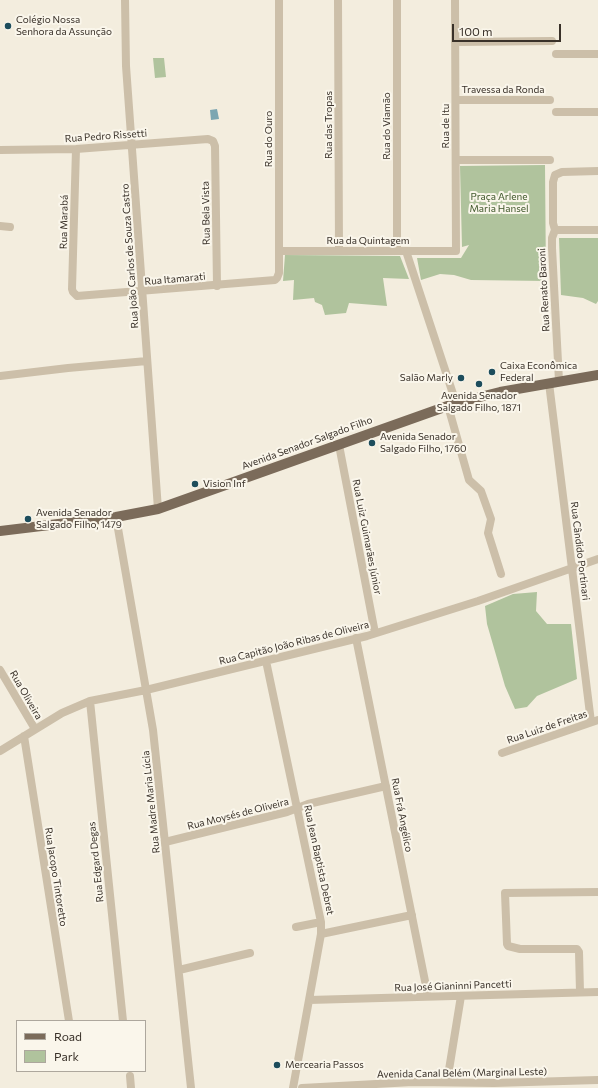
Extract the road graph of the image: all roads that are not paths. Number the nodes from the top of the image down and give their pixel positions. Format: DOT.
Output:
graph roads {
  1 [pos="126,0"];
  2 [pos="279,0"];
  3 [pos="338,0"];
  4 [pos="397,0"];
  5 [pos="455,0"];
  6 [pos="552,41"];
  7 [pos="456,42"];
  8 [pos="556,54"];
  9 [pos="598,54"];
  10 [pos="456,100"];
  11 [pos="550,100"];
  12 [pos="556,112"];
  13 [pos="598,112"];
  14 [pos="213,141"];
  15 [pos="131,144"];
  16 [pos="76,149"];
  17 [pos="0,150"];
  18 [pos="456,160"];
  19 [pos="550,160"];
  20 [pos="598,171"];
  21 [pos="0,226"];
  22 [pos="10,227"];
  23 [pos="555,230"];
  24 [pos="598,230"];
  25 [pos="280,250"];
  26 [pos="339,251"];
  27 [pos="397,251"];
  28 [pos="406,251"];
  29 [pos="456,251"];
  30 [pos="277,278"];
  31 [pos="217,286"];
  32 [pos="142,292"];
  33 [pos="74,294"];
  34 [pos="147,361"];
  35 [pos="598,375"];
  36 [pos="0,376"];
  37 [pos="559,381"];
  38 [pos="549,383"];
  39 [pos="452,404"];
  40 [pos="339,445"];
  41 [pos="158,509"];
  42 [pos="116,517"];
  43 [pos="0,531"];
  44 [pos="598,559"];
  45 [pos="572,567"];
  46 [pos="501,574"];
  47 [pos="375,633"];
  48 [pos="356,638"];
  49 [pos="266,660"];
  50 [pos="0,670"];
  51 [pos="146,690"];
  52 [pos="90,701"];
  53 [pos="595,721"];
  54 [pos="35,730"];
  55 [pos="24,736"];
  56 [pos="0,751"];
  57 [pos="502,752"];
  58 [pos="386,786"];
  59 [pos="298,809"];
  60 [pos="165,842"];
  61 [pos="598,892"];
  62 [pos="412,915"];
  63 [pos="321,922"];
  64 [pos="296,927"];
  65 [pos="321,934"];
  66 [pos="250,954"];
  67 [pos="178,970"];
  68 [pos="580,992"];
  69 [pos="598,992"];
  70 [pos="428,996"];
  71 [pos="461,996"];
  72 [pos="309,1000"];
  73 [pos="69,1020"];
  74 [pos="123,1020"];
  75 [pos="130,1076"];
  76 [pos="598,1080"];
  77 [pos="447,1082"];
  78 [pos="131,1088"];
  79 [pos="191,1088"];
  80 [pos="293,1088"];
  81 [pos="302,1088"];
  1 -- 15 [label="street, Rua João Carlos de Souza Castro"];
  2 -- 25 [label="street, Rua do Ouro"];
  3 -- 26 [label="street, Rua das Tropas"];
  4 -- 27 [label="street, Rua do Viamão"];
  5 -- 7 [label="street, Rua de Itu"];
  6 -- 7 [label="street"];
  7 -- 10 [label="street, Rua de Itu"];
  8 -- 9 [label="street"];
  10 -- 11 [label="street, Travessa da Ronda"];
  10 -- 18 [label="street, Rua de Itu"];
  12 -- 13 [label="street"];
  14 -- 15 [label="street, Rua Pedro Rissetti"];
  14 -- 31 [label="street, Rua Bela Vista"];
  15 -- 16 [label="street, Rua Pedro Rissetti"];
  15 -- 32 [label="street, Rua João Carlos de Souza Castro"];
  16 -- 17 [label="street, Rua Pedro Rissetti"];
  16 -- 33 [label="street, Rua Marabá"];
  18 -- 19 [label="street"];
  18 -- 29 [label="street, Rua de Itu"];
  20 -- 23 [label="street, Rua Renato Baroni"];
  21 -- 22 [label="street"];
  23 -- 24 [label="street"];
  23 -- 37 [label="street, Rua Renato Baroni"];
  25 -- 26 [label="street, Rua da Quintagem"];
  25 -- 30 [label="street, Rua do Ouro"];
  26 -- 27 [label="street, Rua da Quintagem"];
  27 -- 28 [label="street, Rua da Quintagem"];
  28 -- 29 [label="street, Rua da Quintagem"];
  28 -- 39 [label="street"];
  30 -- 31 [label="street, Rua Itamarati"];
  31 -- 32 [label="street, Rua Itamarati"];
  32 -- 33 [label="street, Rua Itamarati"];
  32 -- 34 [label="street, Rua João Carlos de Souza Castro"];
  34 -- 36 [label="street"];
  34 -- 41 [label="street, Rua João Carlos de Souza Castro"];
  35 -- 37 [label="main road, Avenida Senador Salgado Filho"];
  37 -- 38 [label="main road, Avenida Senador Salgado Filho"];
  38 -- 39 [label="main road, Avenida Senador Salgado Filho"];
  38 -- 45 [label="street, Rua Cândido Portinari"];
  39 -- 40 [label="main road, Avenida Senador Salgado Filho"];
  39 -- 46 [label="street"];
  40 -- 41 [label="main road, Avenida Senador Salgado Filho"];
  40 -- 47 [label="street, Rua Luiz Guimarães Júnior"];
  41 -- 42 [label="main road, Avenida Senador Salgado Filho"];
  42 -- 43 [label="main road, Avenida Senador Salgado Filho"];
  42 -- 51 [label="street, Rua Madre Maria Lúcia"];
  44 -- 45 [label="street, Rua Capitão João Ribas de Oliveira"];
  45 -- 47 [label="street, Rua Capitão João Ribas de Oliveira"];
  45 -- 53 [label="street, Rua Cândido Portinari"];
  47 -- 48 [label="street, Rua Capitão João Ribas de Oliveira"];
  48 -- 49 [label="street, Rua Capitão João Ribas de Oliveira"];
  48 -- 58 [label="street, Rua Frá Angélico"];
  49 -- 51 [label="street, Rua Capitão João Ribas de Oliveira"];
  49 -- 59 [label="street, Rua Jean Baptista Debret"];
  50 -- 54 [label="street, Rua Oliveira"];
  51 -- 52 [label="street, Rua Capitão João Ribas de Oliveira"];
  51 -- 60 [label="street, Rua Madre Maria Lúcia"];
  52 -- 54 [label="street, Rua Capitão João Ribas de Oliveira"];
  52 -- 74 [label="street, Rua Edgard Degas"];
  53 -- 57 [label="street, Rua Luiz de Freitas"];
  54 -- 55 [label="street, Rua Capitão João Ribas de Oliveira"];
  55 -- 56 [label="street, Rua Capitão João Ribas de Oliveira"];
  55 -- 73 [label="street, Rua Jacopo Tintoretto"];
  58 -- 59 [label="street, Rua Moysés de Oliveira"];
  58 -- 62 [label="street, Rua Frá Angélico"];
  59 -- 60 [label="street, Rua Moysés de Oliveira"];
  59 -- 63 [label="street, Rua Jean Baptista Debret"];
  60 -- 67 [label="street, Rua Madre Maria Lúcia"];
  61 -- 68 [label="street"];
  62 -- 65 [label="street"];
  62 -- 70 [label="street, Rua Frá Angélico"];
  63 -- 64 [label="street"];
  63 -- 65 [label="street, Rua Jean Baptista Debret"];
  65 -- 72 [label="street, Rua Jean Baptista Debret"];
  66 -- 67 [label="street"];
  67 -- 79 [label="street, Rua Madre Maria Lúcia"];
  68 -- 69 [label="street, Rua José Gianinni Pancetti"];
  68 -- 71 [label="street, Rua José Gianinni Pancetti"];
  70 -- 71 [label="street, Rua José Gianinni Pancetti"];
  70 -- 72 [label="street, Rua José Gianinni Pancetti"];
  71 -- 77 [label="street"];
  72 -- 80 [label="street, Rua Jean Baptista Debret"];
  75 -- 78 [label="street"];
  76 -- 77 [label="street, Avenida Canal Belém (Marginal Leste)"];
  77 -- 81 [label="street, Avenida Canal Belém (Marginal Leste)"];
}
